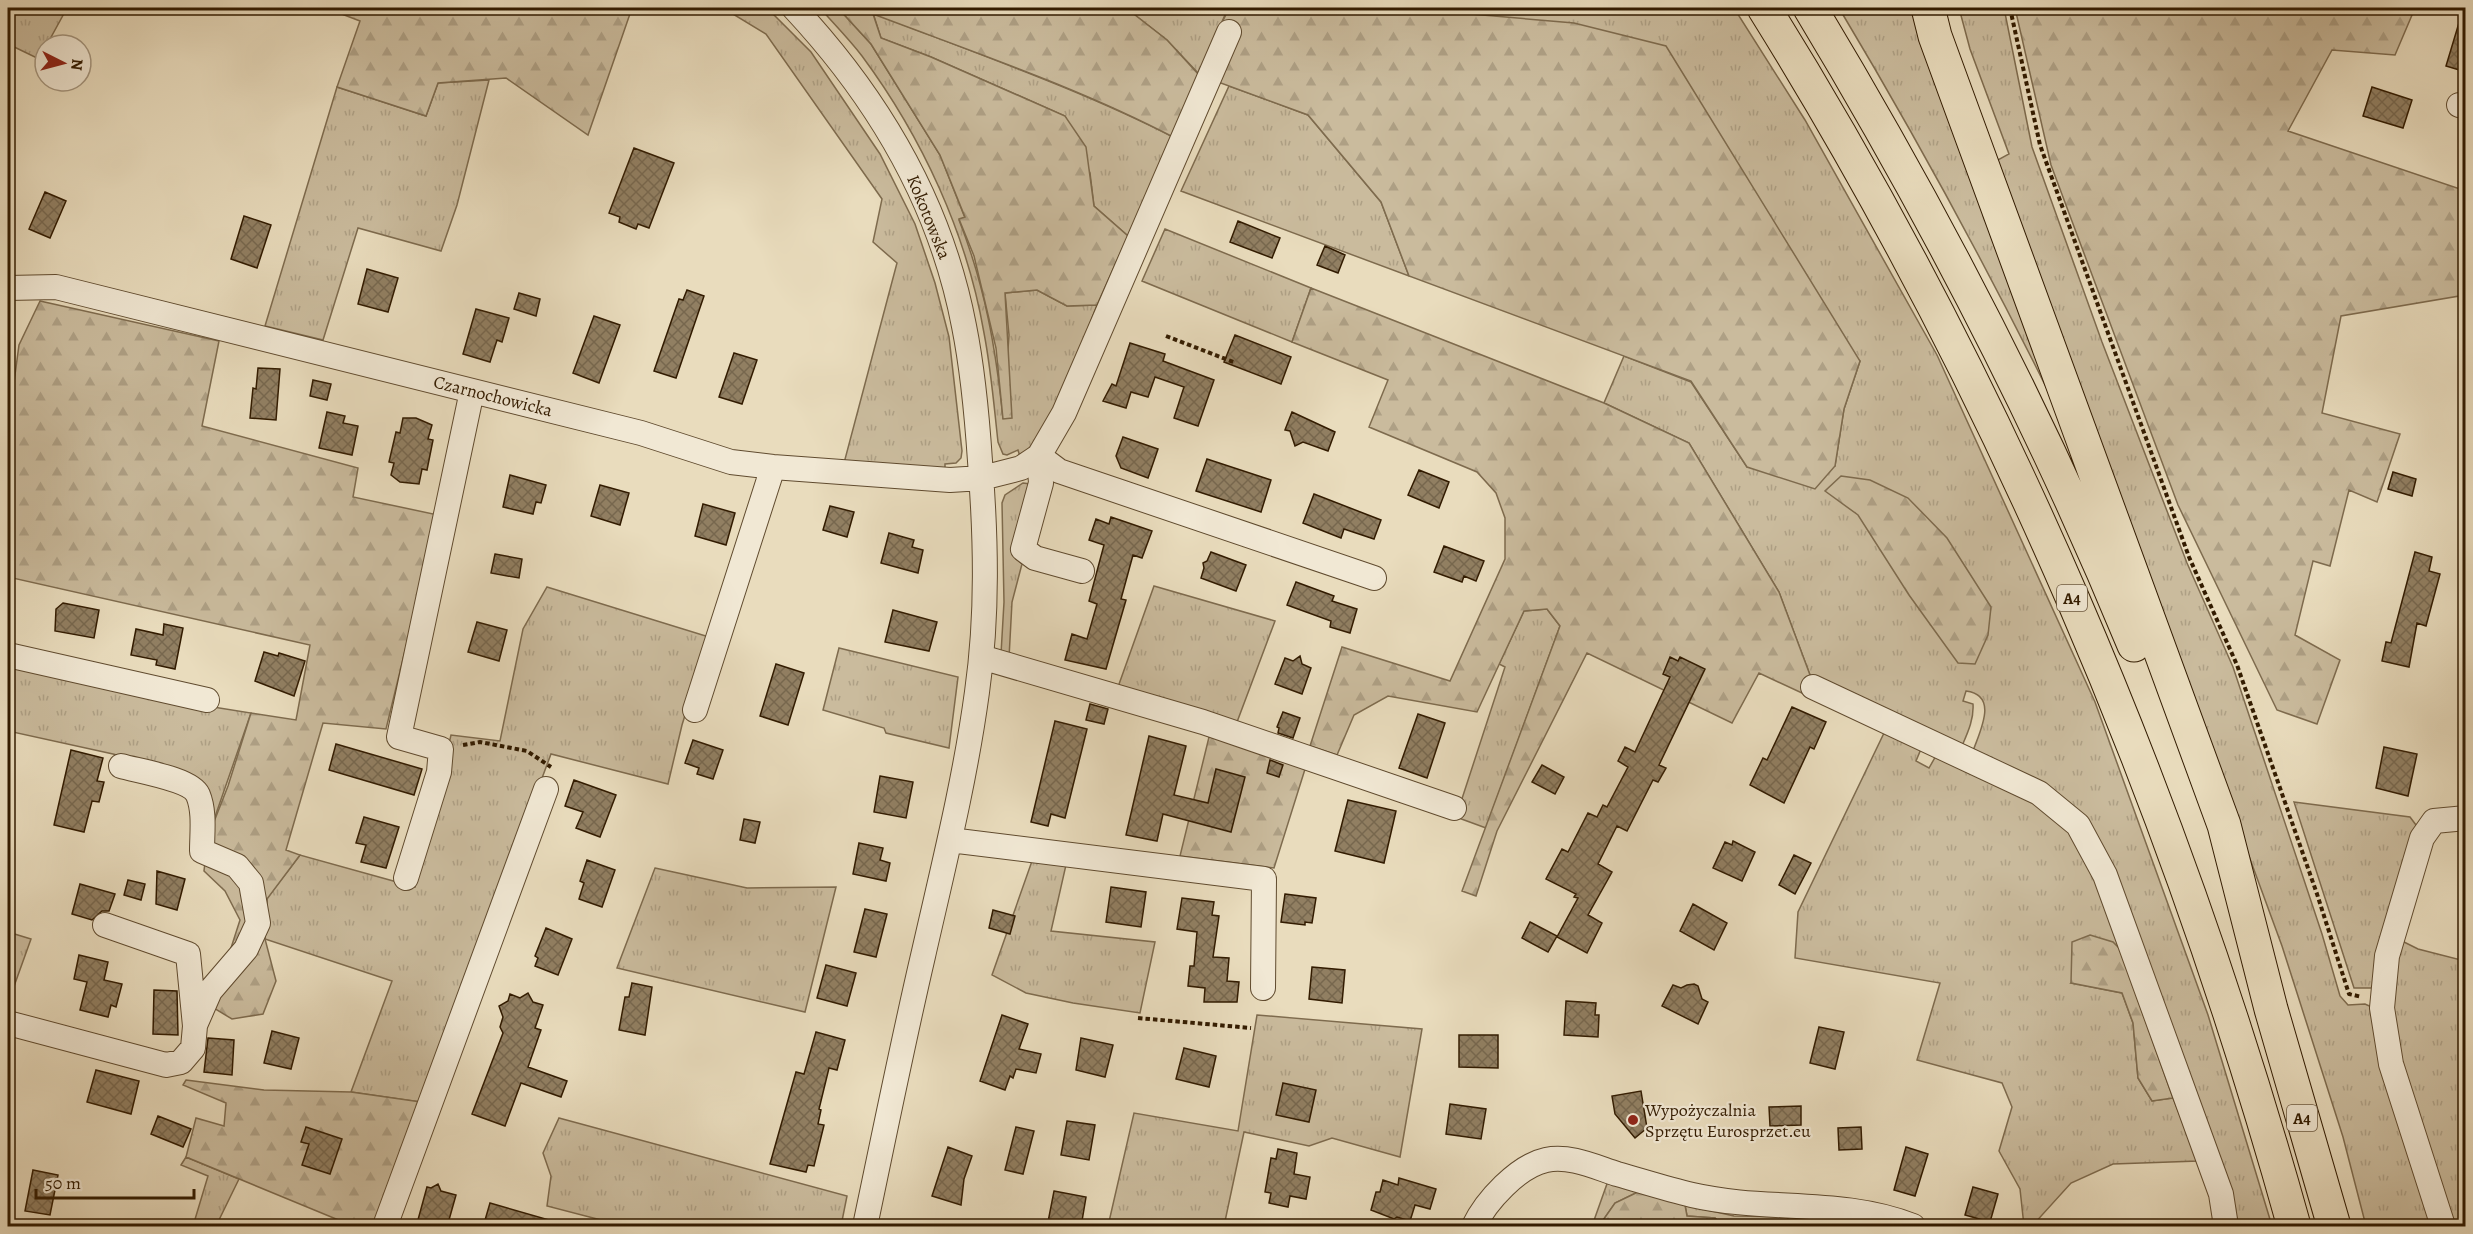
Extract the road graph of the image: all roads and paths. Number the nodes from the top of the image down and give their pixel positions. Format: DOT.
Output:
graph roads {
  1 [pos="763,8"];
  2 [pos="794,8"];
  3 [pos="1764,8"];
  4 [pos="1810,8"];
  5 [pos="1928,8"];
  6 [pos="2010,8"];
  7 [pos="758,14"];
  8 [pos="1229,32"];
  9 [pos="8,288"];
  10 [pos="1166,336"];
  11 [pos="1236,363"];
  12 [pos="472,391"];
  13 [pos="1039,456"];
  14 [pos="773,467"];
  15 [pos="981,470"];
  16 [pos="1082,571"];
  17 [pos="1374,578"];
  18 [pos="8,655"];
  19 [pos="981,657"];
  20 [pos="1813,687"];
  21 [pos="207,700"];
  22 [pos="695,710"];
  23 [pos="441,749"];
  24 [pos="121,766"];
  25 [pos="546,789"];
  26 [pos="1454,808"];
  27 [pos="2466,819"];
  28 [pos="950,840"];
  29 [pos="406,878"];
  30 [pos="105,925"];
  31 [pos="1263,988"];
  32 [pos="2382,1000"];
  33 [pos="2271,1009"];
  34 [pos="1138,1018"];
  35 [pos="8,1023"];
  36 [pos="195,1026"];
  37 [pos="1251,1028"];
  38 [pos="385,1227"];
  39 [pos="865,1227"];
  40 [pos="1474,1227"];
  41 [pos="1913,1227"];
  42 [pos="2226,1227"];
  43 [pos="2294,1227"];
  44 [pos="2334,1227"];
  45 [pos="2442,1227"];
  1 -- 7 [label="path"];
  2 -- 15 [label="street, Kokotowska"];
  3 -- 43 [label="highway, A4"];
  4 -- 33 [label="highway, A4"];
  5 -- 33 [label="highway"];
  6 -- 32 [label="path"];
  8 -- 13 [label="street"];
  9 -- 12 [label="street, Czarnochowicka"];
  10 -- 11 [label="path"];
  12 -- 14 [label="street, Czarnochowicka"];
  12 -- 23 [label="street"];
  13 -- 15 [label="street, Czarnochowicka"];
  13 -- 16 [label="street"];
  13 -- 17 [label="street"];
  14 -- 15 [label="street, Czarnochowicka"];
  14 -- 22 [label="street"];
  15 -- 19 [label="street, Kokotowska"];
  18 -- 21 [label="street"];
  19 -- 26 [label="street"];
  19 -- 28 [label="street, Kokotowska"];
  20 -- 42 [label="street"];
  23 -- 25 [label="path"];
  23 -- 29 [label="street"];
  24 -- 36 [label="street"];
  25 -- 38 [label="street"];
  27 -- 32 [label="street"];
  28 -- 31 [label="street"];
  28 -- 39 [label="street, Kokotowska"];
  30 -- 36 [label="street"];
  32 -- 45 [label="street"];
  33 -- 44 [label="highway, A4"];
  34 -- 37 [label="path"];
  35 -- 36 [label="street"];
  40 -- 41 [label="street"];
}
